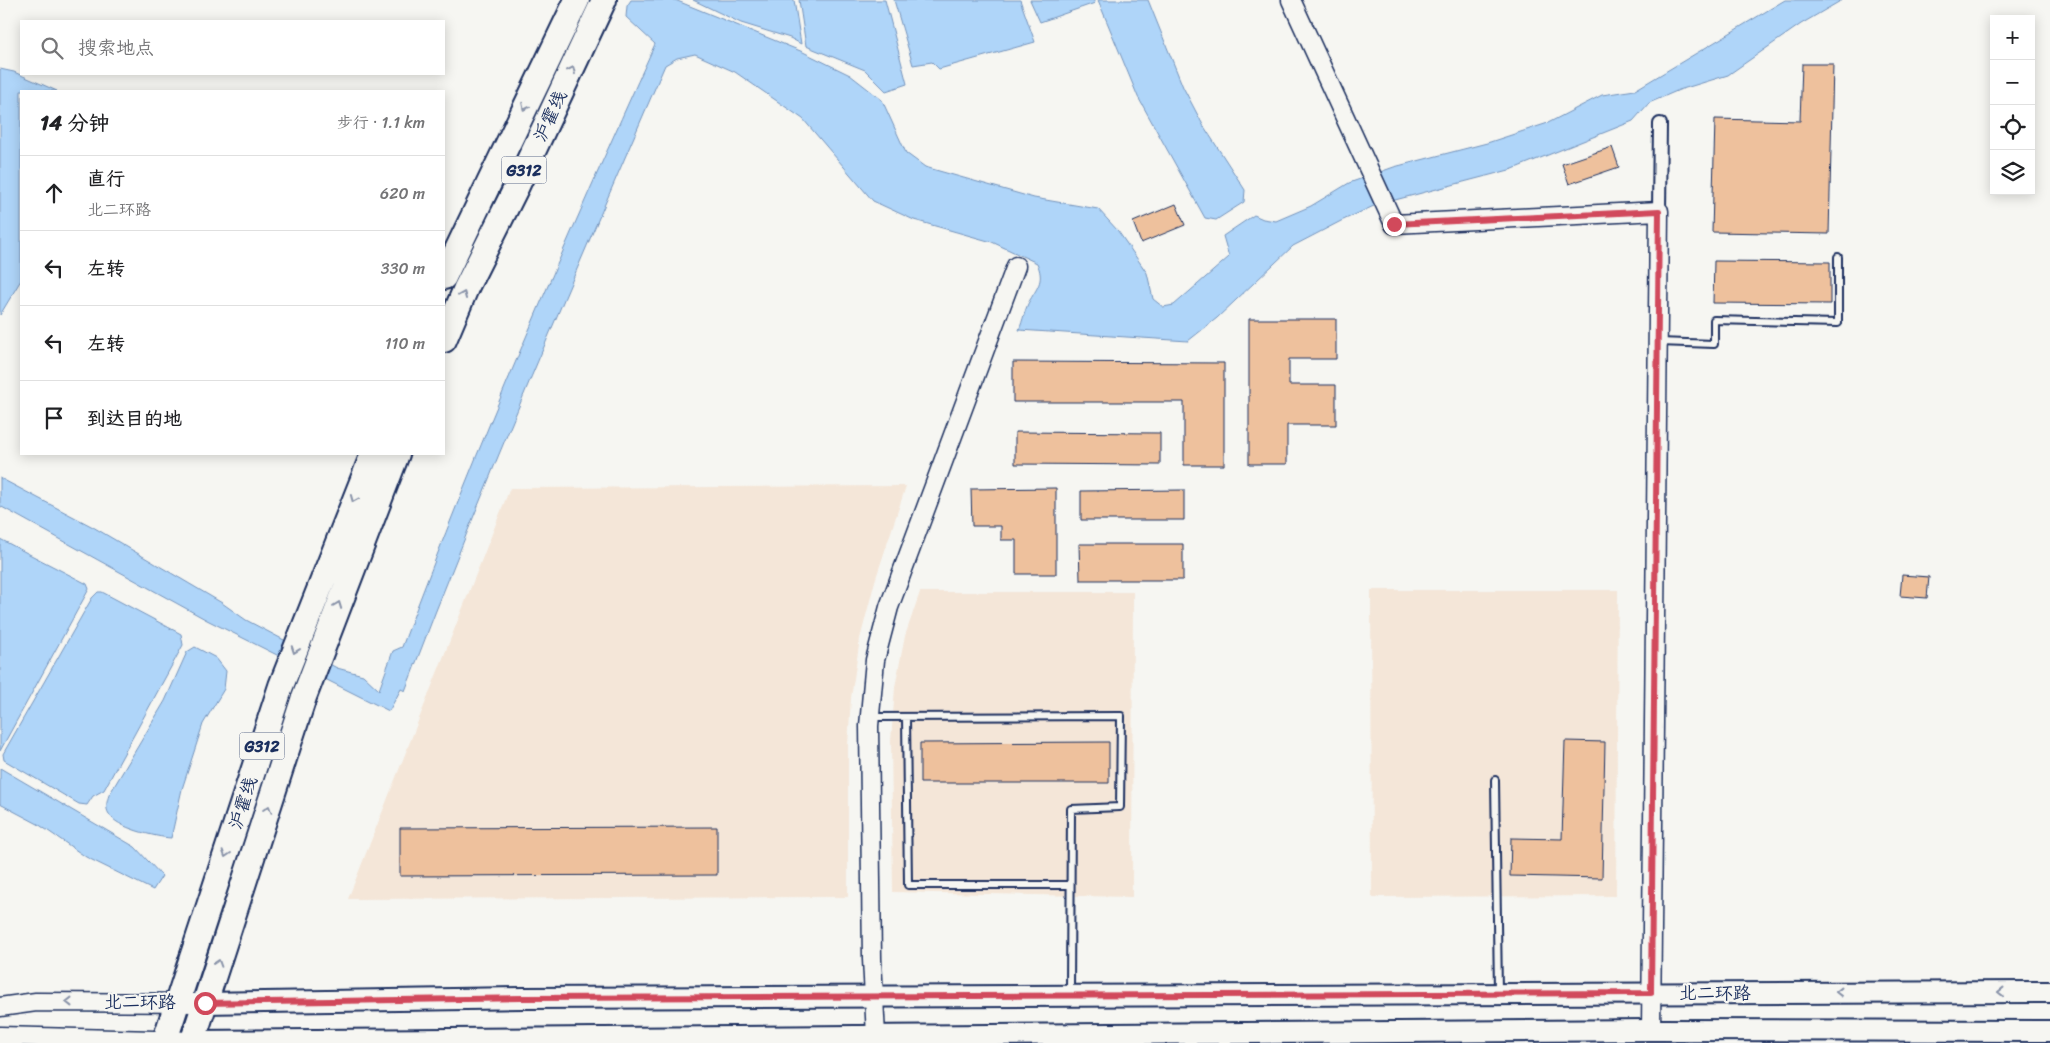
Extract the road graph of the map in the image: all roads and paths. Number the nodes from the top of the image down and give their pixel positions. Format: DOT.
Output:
graph roads {
  1 [pos="577,0"];
  2 [pos="604,0"];
  3 [pos="1291,0"];
  4 [pos="1660,124"];
  5 [pos="1659,211"];
  6 [pos="1838,257"];
  7 [pos="1016,266"];
  8 [pos="445,276"];
  9 [pos="445,338"];
  10 [pos="1658,342"];
  11 [pos="373,455"];
  12 [pos="397,455"];
  13 [pos="870,717"];
  14 [pos="906,717"];
  15 [pos="1495,780"];
  16 [pos="1070,885"];
  17 [pos="2050,992"];
  18 [pos="1651,993"];
  19 [pos="1498,994"];
  20 [pos="1070,996"];
  21 [pos="875,997"];
  22 [pos="178,1003"];
  23 [pos="205,1003"];
  24 [pos="0,1007"];
  25 [pos="2050,1031"];
  26 [pos="0,1036"];
  27 [pos="876,1036"];
  28 [pos="1651,1037"];
  29 [pos="164,1042"];
  30 [pos="193,1042"];
  1 -- 8 [label="highway, 沪霍线 / G312, one-way"];
  9 -- 2 [label="highway, 沪霍线 / G312, one-way"];
  3 -- 5 [label="street"];
  4 -- 5 [label="street"];
  5 -- 10 [label="street"];
  6 -- 10 [label="lane"];
  7 -- 13 [label="street"];
  10 -- 18 [label="street"];
  11 -- 22 [label="highway, 沪霍线 / G312, one-way"];
  23 -- 12 [label="highway, 沪霍线 / G312, one-way"];
  13 -- 14 [label="lane"];
  13 -- 21 [label="street"];
  14 -- 16 [label="lane"];
  14 -- 16 [label="lane"];
  15 -- 19 [label="lane"];
  16 -- 20 [label="lane"];
  17 -- 18 [label="main road, 北二环路, one-way"];
  18 -- 19 [label="main road, 北二环路"];
  18 -- 28 [label="street"];
  19 -- 20 [label="main road, 北二环路"];
  20 -- 21 [label="main road, 北二环路"];
  21 -- 23 [label="main road, 北二环路"];
  21 -- 27 [label="street"];
  22 -- 23 [label="street, 北二环路"];
  22 -- 24 [label="street, 北二环路, one-way"];
  22 -- 29 [label="highway, 沪霍线 / G312"];
  23 -- 30 [label="highway, 沪霍线 / G312"];
  25 -- 28 [label="main road"];
  26 -- 29 [label="street"];
  27 -- 28 [label="main road"];
  27 -- 30 [label="main road"];
  29 -- 30 [label="street"];
}
